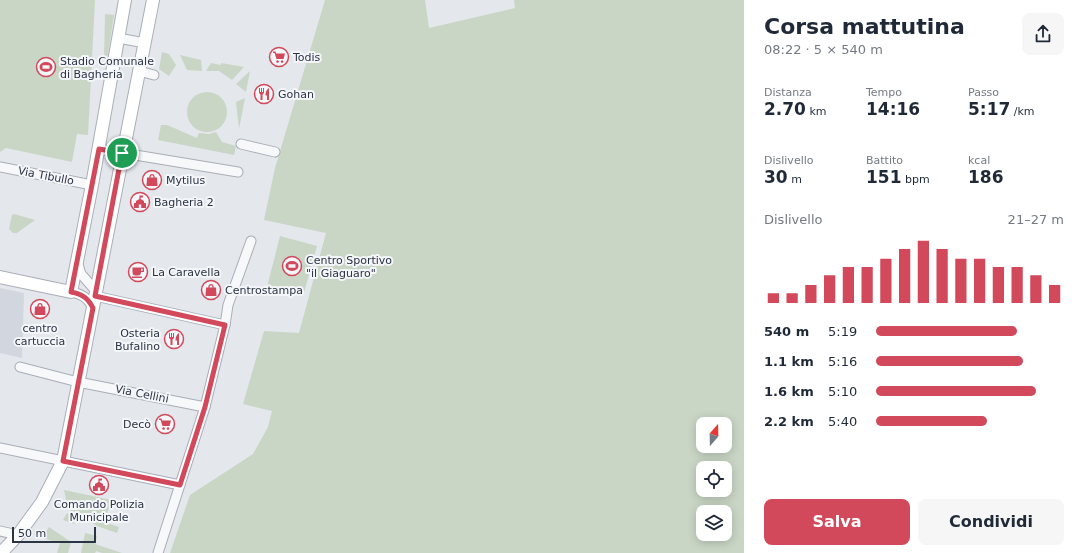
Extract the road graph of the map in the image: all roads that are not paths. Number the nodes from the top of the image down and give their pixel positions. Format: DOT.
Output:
graph roads {
  1 [pos="125,0"];
  2 [pos="153,0"];
  3 [pos="118,38"];
  4 [pos="145,43"];
  5 [pos="139,72"];
  6 [pos="154,75"];
  7 [pos="241,144"];
  8 [pos="99,149"];
  9 [pos="275,152"];
  10 [pos="122,153"];
  11 [pos="0,166"];
  12 [pos="238,172"];
  13 [pos="92,185"];
  14 [pos="251,241"];
  15 [pos="77,261"];
  16 [pos="0,277"];
  17 [pos="71,292"];
  18 [pos="96,294"];
  19 [pos="93,308"];
  20 [pos="225,325"];
  21 [pos="20,367"];
  22 [pos="78,382"];
  23 [pos="205,407"];
  24 [pos="0,448"];
  25 [pos="63,461"];
  26 [pos="180,485"];
  27 [pos="0,531"];
  28 [pos="18,535"];
  29 [pos="1,553"];
  30 [pos="158,553"];
  1 -- 3 [label="street"];
  2 -- 4 [label="street"];
  3 -- 4 [label="street"];
  3 -- 8 [label="street"];
  4 -- 5 [label="street"];
  5 -- 6 [label="street"];
  5 -- 10 [label="street"];
  7 -- 9 [label="street"];
  8 -- 10 [label="street"];
  8 -- 13 [label="street"];
  10 -- 12 [label="street"];
  10 -- 18 [label="street"];
  11 -- 13 [label="street, Via Tibullo"];
  13 -- 15 [label="street"];
  14 -- 20 [label="street"];
  15 -- 17 [label="street"];
  15 -- 18 [label="street"];
  16 -- 17 [label="street"];
  17 -- 19 [label="street"];
  18 -- 19 [label="street"];
  18 -- 20 [label="street"];
  19 -- 22 [label="street"];
  20 -- 23 [label="street"];
  21 -- 22 [label="street, Via Cellini"];
  22 -- 23 [label="street, Via Cellini"];
  22 -- 25 [label="street"];
  23 -- 26 [label="street"];
  24 -- 25 [label="street"];
  25 -- 26 [label="street"];
  25 -- 28 [label="street"];
  26 -- 30 [label="street"];
  27 -- 28 [label="street"];
  28 -- 29 [label="street"];
}
